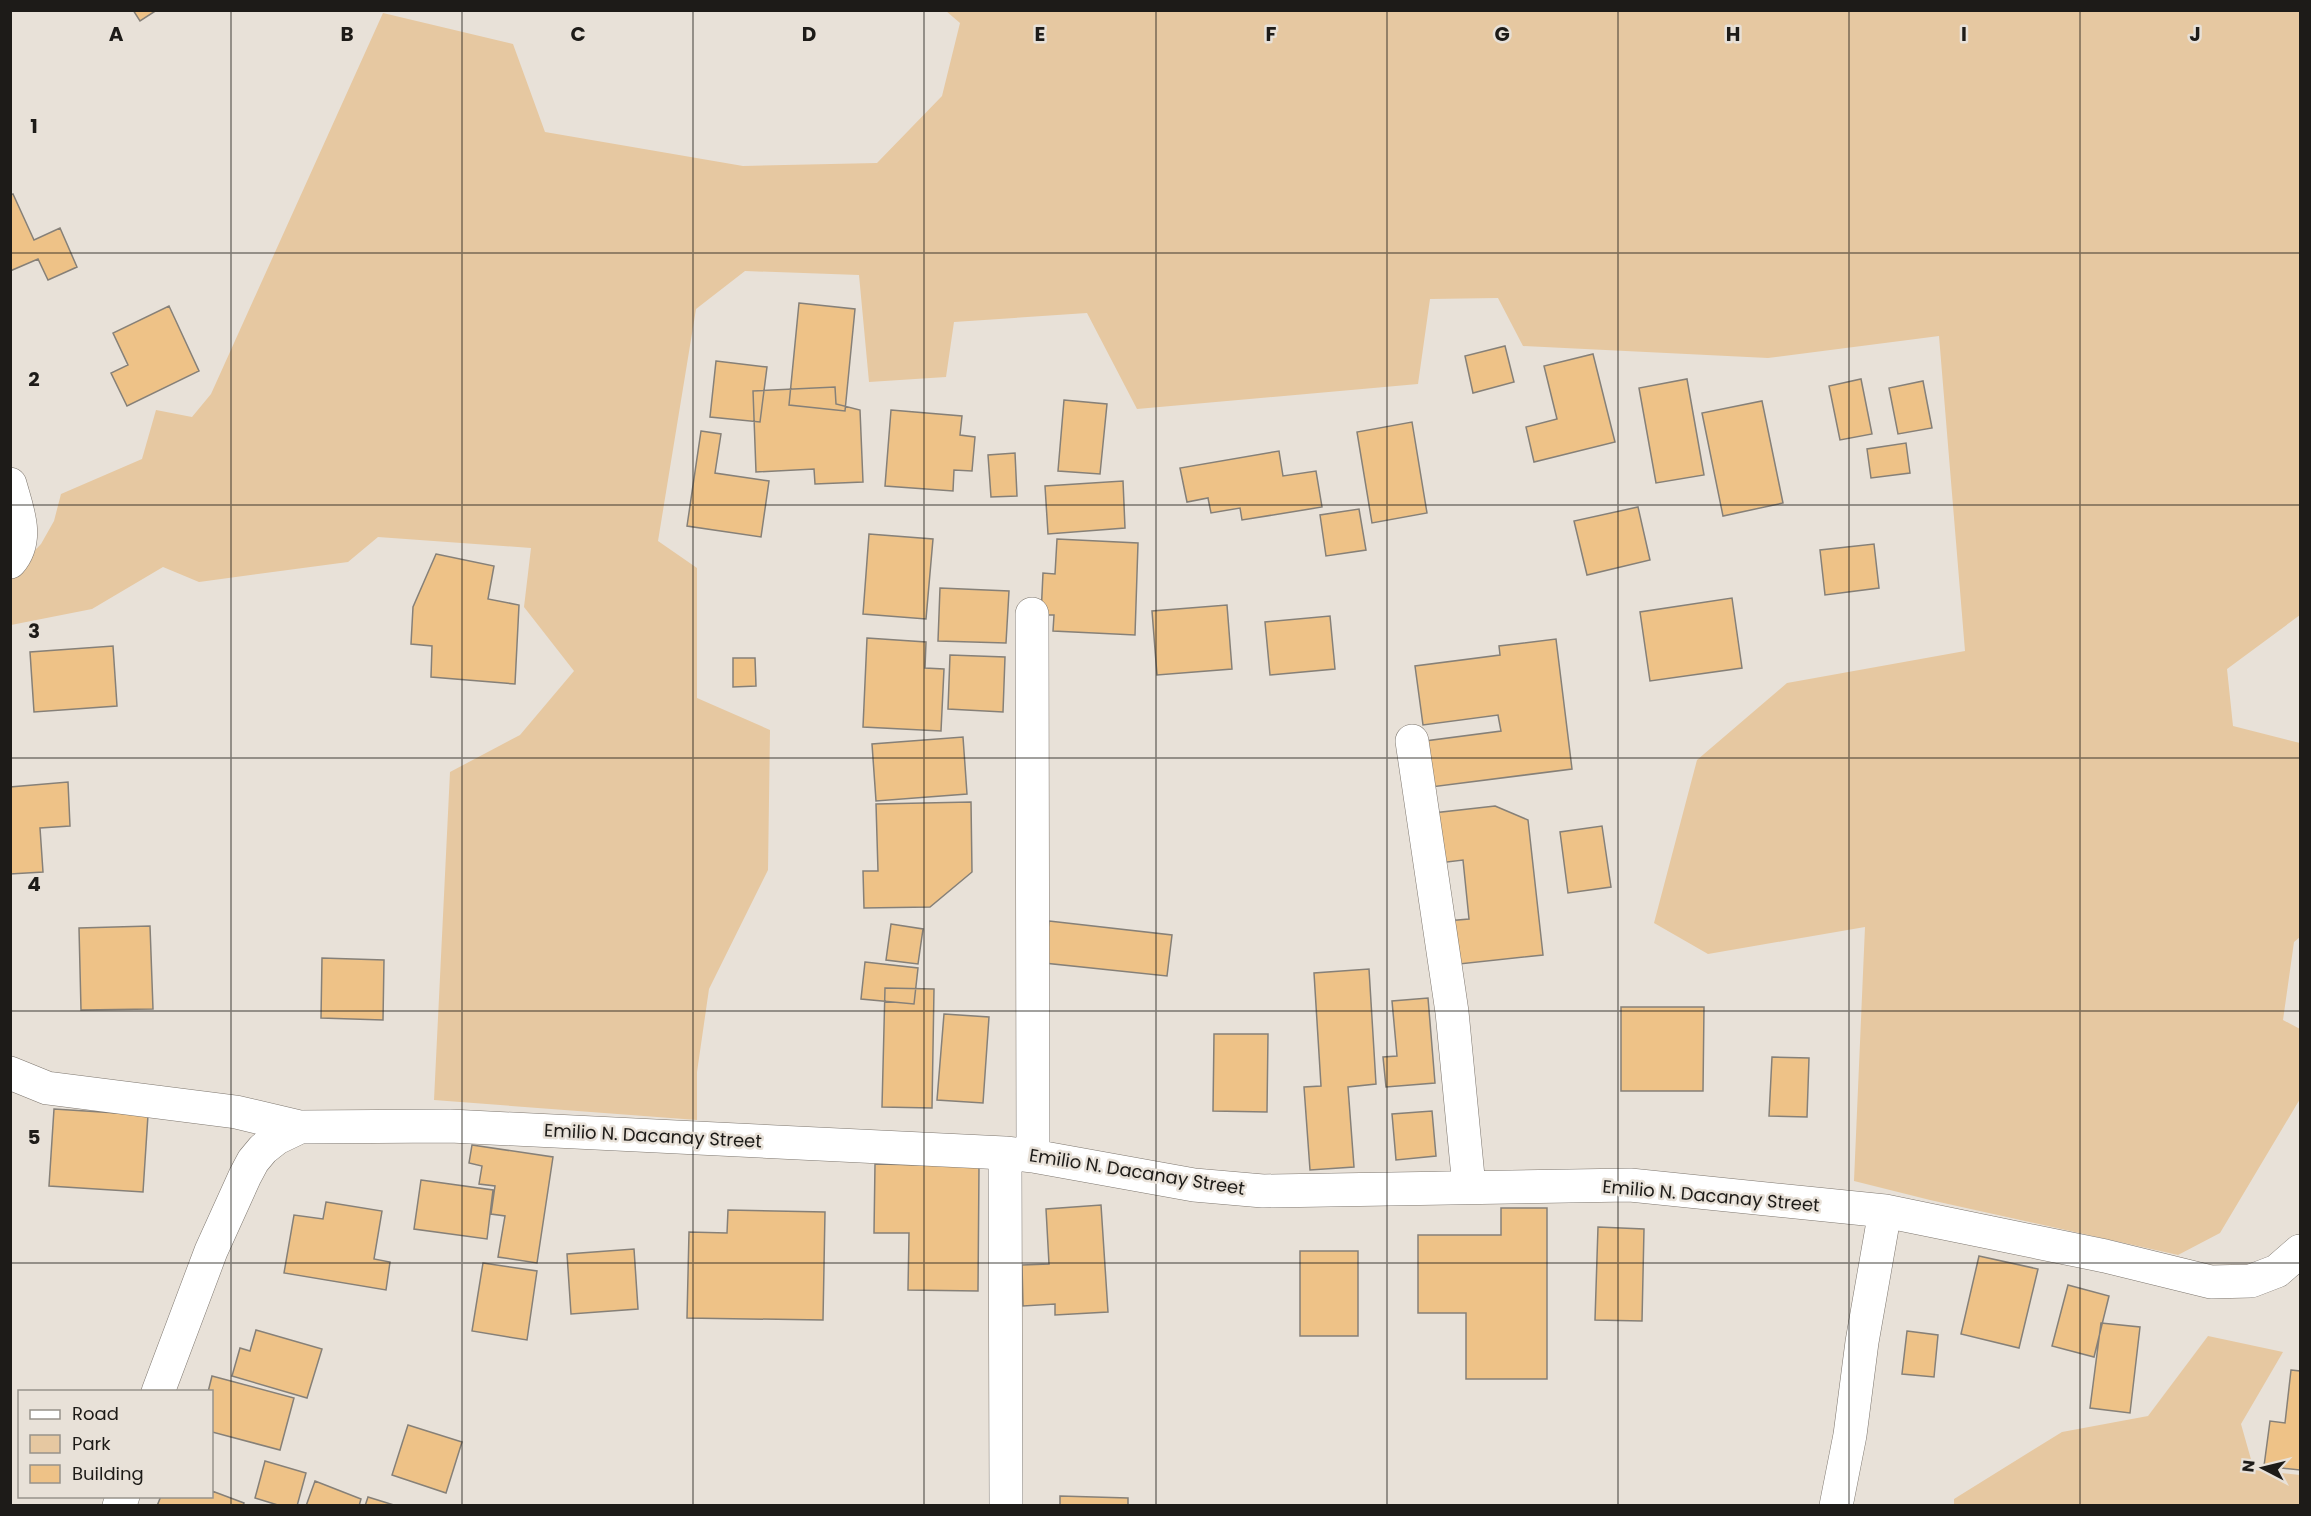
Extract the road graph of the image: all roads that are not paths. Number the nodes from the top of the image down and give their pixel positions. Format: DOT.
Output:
graph roads {
  1 [pos="10,484"];
  2 [pos="10,562"];
  3 [pos="1032,614"];
  4 [pos="1412,741"];
  5 [pos="10,1074"];
  6 [pos="300,1127"];
  7 [pos="1019,1154"];
  8 [pos="1469,1187"];
  9 [pos="1885,1211"];
  10 [pos="2301,1251"];
  11 [pos="159,1390"];
  12 [pos="1006,1506"];
  13 [pos="1836,1506"];
  1 -- 2 [label="street"];
  3 -- 7 [label="street"];
  4 -- 8 [label="street"];
  5 -- 6 [label="street"];
  6 -- 7 [label="street, Emilio N. Dacanay Street"];
  6 -- 11 [label="street, Emilio N. Dacanay Street"];
  7 -- 8 [label="street, Emilio N. Dacanay Street"];
  7 -- 12 [label="street"];
  8 -- 9 [label="street, Emilio N. Dacanay Street"];
  9 -- 10 [label="street, Emilio N. Dacanay Street"];
  9 -- 13 [label="street"];
}
